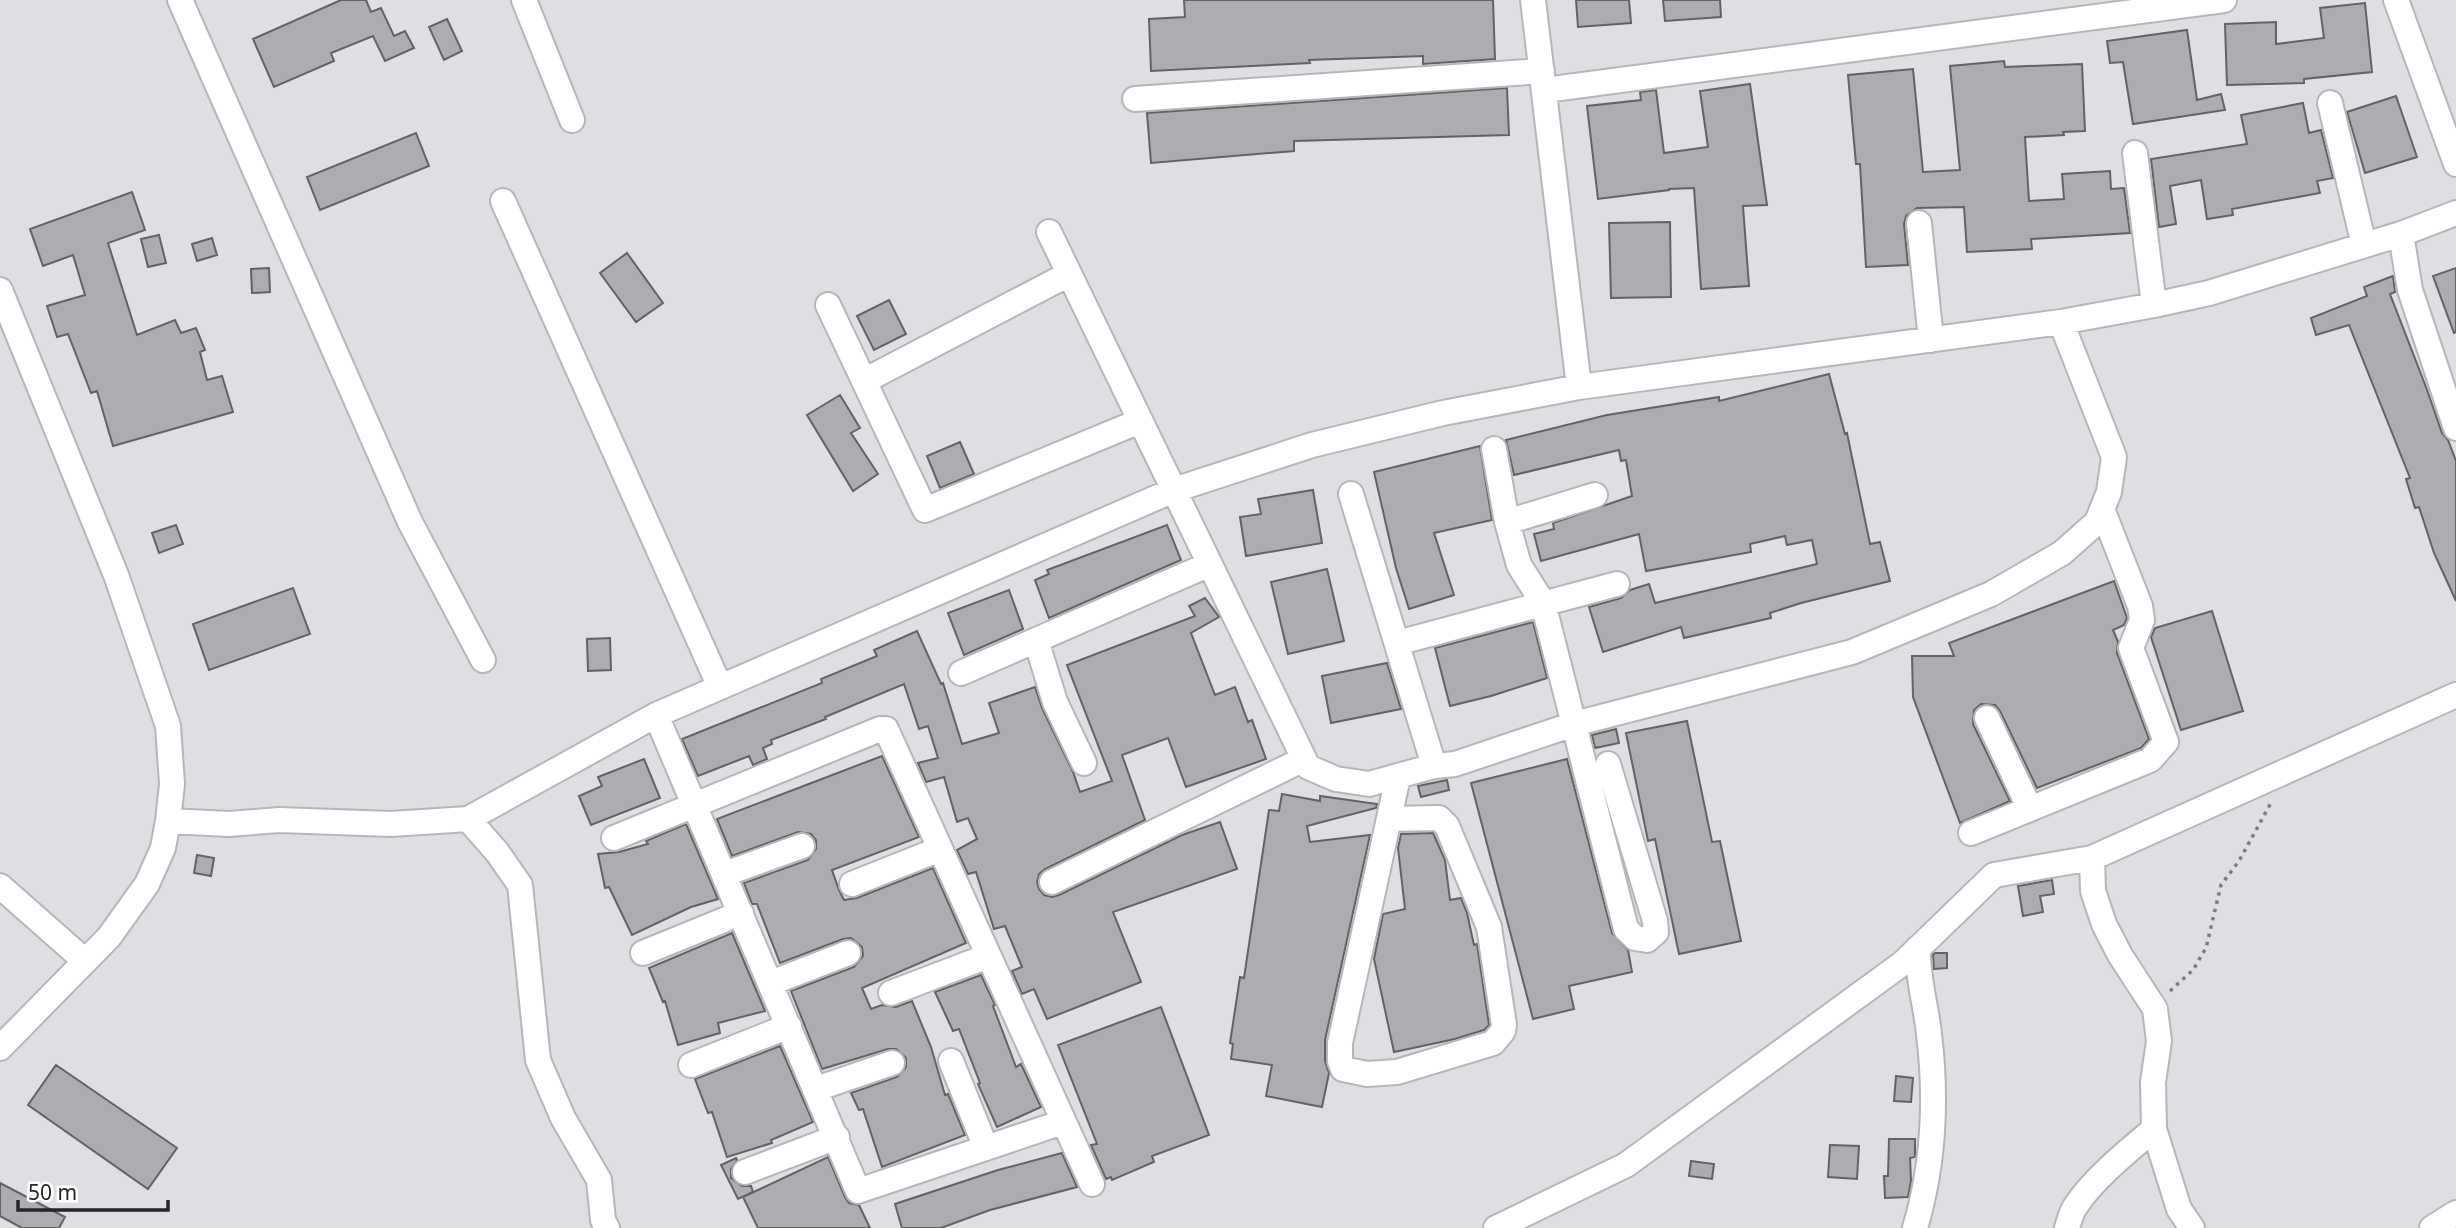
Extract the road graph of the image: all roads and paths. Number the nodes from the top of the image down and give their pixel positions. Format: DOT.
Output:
graph roads {
  1 [pos="180,0"];
  2 [pos="524,0"];
  3 [pos="1533,0"];
  4 [pos="2224,0"];
  5 [pos="2396,0"];
  6 [pos="1544,80"];
  7 [pos="1135,99"];
  8 [pos="2330,103"];
  9 [pos="572,120"];
  10 [pos="2136,153"];
  11 [pos="2456,164"];
  12 [pos="503,201"];
  13 [pos="2456,214"];
  14 [pos="1919,223"];
  15 [pos="1049,232"];
  16 [pos="2401,234"];
  17 [pos="2364,246"];
  18 [pos="1069,274"];
  19 [pos="0,290"];
  20 [pos="828,305"];
  21 [pos="2154,305"];
  22 [pos="2061,322"];
  23 [pos="1931,340"];
  24 [pos="864,380"];
  25 [pos="1579,387"];
  26 [pos="1140,421"];
  27 [pos="2456,428"];
  28 [pos="1494,449"];
  29 [pos="1174,490"];
  30 [pos="1351,494"];
  31 [pos="1595,495"];
  32 [pos="2102,509"];
  33 [pos="1507,522"];
  34 [pos="1210,564"];
  35 [pos="1617,584"];
  36 [pos="1543,603"];
  37 [pos="1037,640"];
  38 [pos="1397,643"];
  39 [pos="483,660"];
  40 [pos="961,673"];
  41 [pos="720,687"];
  42 [pos="2456,695"];
  43 [pos="656,715"];
  44 [pos="1987,718"];
  45 [pos="1574,724"];
  46 [pos="1304,759"];
  47 [pos="1084,763"];
  48 [pos="1608,764"];
  49 [pos="1434,766"];
  50 [pos="2277,776"];
  51 [pos="1398,777"];
  52 [pos="695,804"];
  53 [pos="2029,809"];
  54 [pos="468,819"];
  55 [pos="1389,819"];
  56 [pos="168,821"];
  57 [pos="1971,833"];
  58 [pos="614,838"];
  59 [pos="802,846"];
  60 [pos="940,849"];
  61 [pos="2092,859"];
  62 [pos="725,874"];
  63 [pos="1052,882"];
  64 [pos="852,884"];
  65 [pos="0,886"];
  66 [pos="741,913"];
  67 [pos="1918,948"];
  68 [pos="643,953"];
  69 [pos="848,953"];
  70 [pos="988,956"];
  71 [pos="85,961"];
  72 [pos="771,983"];
  73 [pos="891,993"];
  74 [pos="2155,1009"];
  75 [pos="789,1026"];
  76 [pos="0,1048"];
  77 [pos="951,1061"];
  78 [pos="892,1063"];
  79 [pos="691,1065"];
  80 [pos="816,1088"];
  81 [pos="1063,1122"];
  82 [pos="2154,1129"];
  83 [pos="837,1137"];
  84 [pos="986,1149"];
  85 [pos="745,1172"];
  86 [pos="1092,1184"];
  87 [pos="2456,1213"];
  88 [pos="607,1228"];
  89 [pos="1496,1228"];
  90 [pos="1915,1228"];
  91 [pos="2067,1228"];
  92 [pos="2192,1228"];
  93 [pos="2432,1228"];
  1 -- 39 [label="street"];
  2 -- 9 [label="street"];
  3 -- 6 [label="street"];
  4 -- 6 [label="street"];
  5 -- 11 [label="street"];
  6 -- 7 [label="street"];
  6 -- 25 [label="street"];
  8 -- 17 [label="street"];
  10 -- 21 [label="street"];
  12 -- 41 [label="street"];
  13 -- 16 [label="street"];
  14 -- 23 [label="street"];
  15 -- 18 [label="street"];
  16 -- 17 [label="street"];
  16 -- 27 [label="street"];
  17 -- 21 [label="street"];
  18 -- 24 [label="street"];
  18 -- 26 [label="street"];
  19 -- 56 [label="street"];
  20 -- 24 [label="street"];
  21 -- 22 [label="street"];
  22 -- 23 [label="street"];
  22 -- 32 [label="street"];
  23 -- 25 [label="street"];
  24 -- 26 [label="street"];
  25 -- 29 [label="street"];
  26 -- 29 [label="street"];
  28 -- 33 [label="street"];
  29 -- 34 [label="street"];
  29 -- 41 [label="street"];
  30 -- 38 [label="street"];
  31 -- 33 [label="street"];
  32 -- 45 [label="street"];
  32 -- 53 [label="street"];
  33 -- 36 [label="street"];
  34 -- 37 [label="street"];
  34 -- 46 [label="street"];
  35 -- 36 [label="street"];
  36 -- 38 [label="street"];
  36 -- 45 [label="street"];
  37 -- 40 [label="street"];
  37 -- 47 [label="street"];
  38 -- 49 [label="street"];
  41 -- 43 [label="street"];
  42 -- 50 [label="street"];
  43 -- 52 [label="street"];
  43 -- 54 [label="street"];
  44 -- 53 [label="street"];
  45 -- 48 [label="street"];
  45 -- 49 [label="street"];
  46 -- 51 [label="street"];
  46 -- 63 [label="street"];
  49 -- 51 [label="street"];
  50 -- 61 [label="street"];
  50 -- 74 [label="path"];
  51 -- 55 [label="street"];
  52 -- 58 [label="street"];
  52 -- 60 [label="street"];
  52 -- 62 [label="street"];
  53 -- 57 [label="street"];
  54 -- 56 [label="street"];
  54 -- 88 [label="street"];
  55 -- 55 [label="street"];
  56 -- 71 [label="street"];
  59 -- 62 [label="street"];
  60 -- 64 [label="street"];
  60 -- 70 [label="street"];
  61 -- 67 [label="street"];
  61 -- 74 [label="street"];
  62 -- 66 [label="street"];
  65 -- 71 [label="street"];
  66 -- 68 [label="street"];
  66 -- 72 [label="street"];
  67 -- 89 [label="street"];
  67 -- 90 [label="street"];
  69 -- 72 [label="street"];
  70 -- 73 [label="street"];
  70 -- 81 [label="street"];
  71 -- 76 [label="street"];
  72 -- 75 [label="street"];
  74 -- 82 [label="street"];
  75 -- 79 [label="street"];
  75 -- 80 [label="street"];
  77 -- 84 [label="street"];
  78 -- 80 [label="street"];
  80 -- 83 [label="street"];
  81 -- 84 [label="street"];
  81 -- 86 [label="street"];
  82 -- 91 [label="street"];
  82 -- 92 [label="street"];
  83 -- 84 [label="street"];
  83 -- 85 [label="street"];
  87 -- 93 [label="street"];
}
